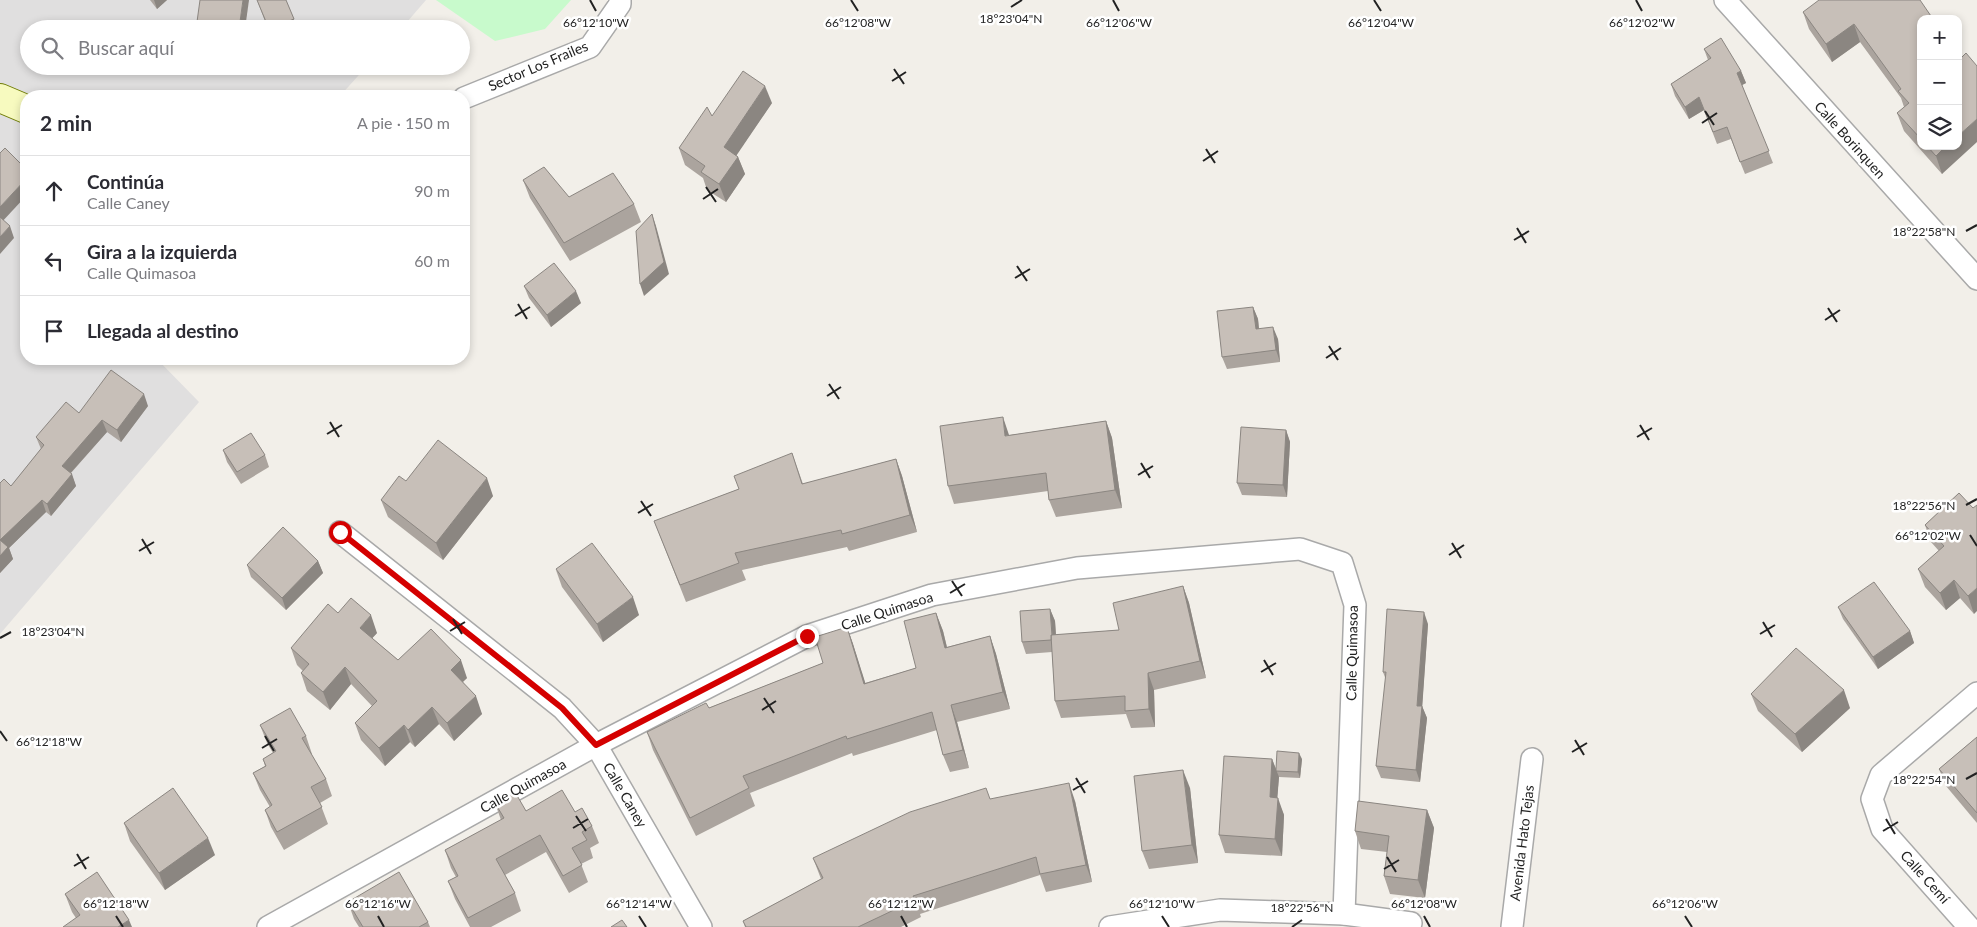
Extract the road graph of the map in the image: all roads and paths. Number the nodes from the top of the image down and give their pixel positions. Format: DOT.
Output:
graph roads {
  1 [pos="620,0"];
  2 [pos="1724,0"];
  3 [pos="470,96"];
  4 [pos="1977,279"];
  5 [pos="340,532"];
  6 [pos="1977,693"];
  7 [pos="596,745"];
  8 [pos="1532,759"];
  9 [pos="1344,914"];
  10 [pos="1411,922"];
  11 [pos="268,927"];
  12 [pos="701,927"];
  13 [pos="1110,927"];
  14 [pos="1512,927"];
  15 [pos="1969,927"];
  1 -- 3 [label="street, Sector Los Frailes"];
  2 -- 4 [label="street, Calle Borinquen"];
  5 -- 7 [label="street, Calle Caney"];
  6 -- 15 [label="street, Calle Cemí"];
  7 -- 9 [label="street, Calle Quimasoa"];
  7 -- 11 [label="street, Calle Quimasoa"];
  7 -- 12 [label="street, Calle Caney"];
  8 -- 14 [label="street, Avenida Hato Tejas"];
  9 -- 10 [label="street"];
  9 -- 13 [label="street"];
}
